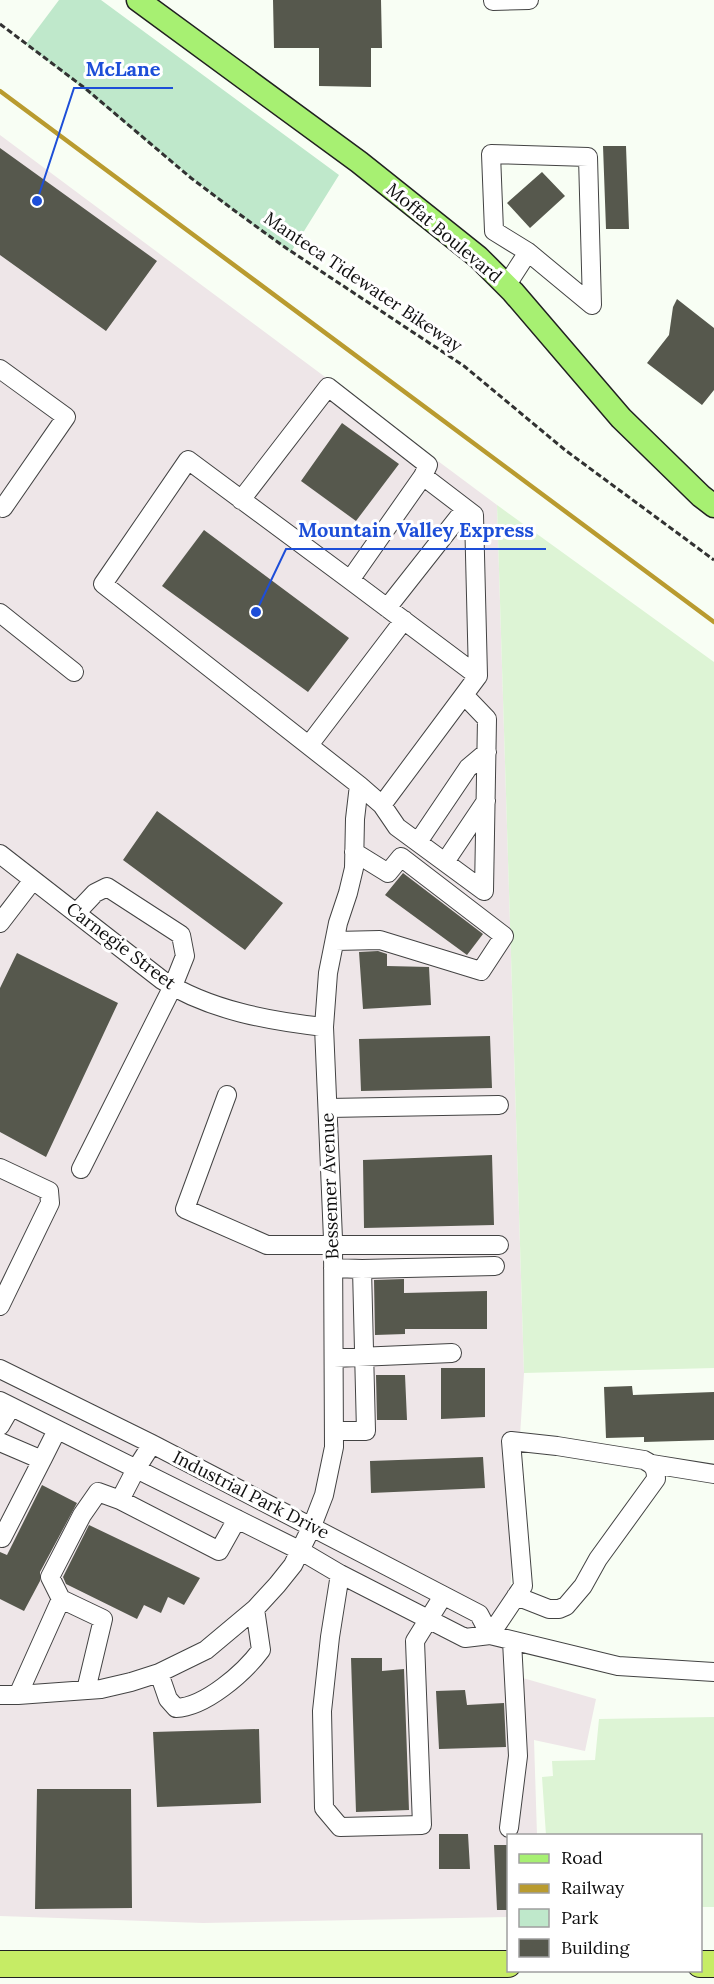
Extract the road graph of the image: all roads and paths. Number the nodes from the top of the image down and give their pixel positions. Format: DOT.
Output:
graph roads {
  1 [pos="138,0"];
  2 [pos="528,0"];
  3 [pos="493,1"];
  4 [pos="0,24"];
  5 [pos="528,252"];
  6 [pos="506,286"];
  7 [pos="0,369"];
  8 [pos="423,476"];
  9 [pos="241,500"];
  10 [pos="714,506"];
  11 [pos="3,508"];
  12 [pos="465,509"];
  13 [pos="714,560"];
  14 [pos="350,580"];
  15 [pos="387,608"];
  16 [pos="0,613"];
  17 [pos="404,620"];
  18 [pos="74,672"];
  19 [pos="478,676"];
  20 [pos="464,696"];
  21 [pos="309,745"];
  22 [pos="487,752"];
  23 [pos="359,785"];
  24 [pos="486,801"];
  25 [pos="382,805"];
  26 [pos="418,842"];
  27 [pos="354,852"];
  28 [pos="0,854"];
  29 [pos="445,862"];
  30 [pos="33,880"];
  31 [pos="77,912"];
  32 [pos="0,923"];
  33 [pos="334,941"];
  34 [pos="173,986"];
  35 [pos="324,1027"];
  36 [pos="227,1095"];
  37 [pos="499,1105"];
  38 [pos="328,1108"];
  39 [pos="0,1167"];
  40 [pos="81,1169"];
  41 [pos="499,1245"];
  42 [pos="333,1246"];
  43 [pos="495,1266"];
  44 [pos="333,1268"];
  45 [pos="362,1269"];
  46 [pos="0,1306"];
  47 [pos="452,1353"];
  48 [pos="364,1357"];
  49 [pos="334,1358"];
  50 [pos="0,1369"];
  51 [pos="5,1404"];
  52 [pos="0,1426"];
  53 [pos="57,1430"];
  54 [pos="334,1431"];
  55 [pos="0,1442"];
  56 [pos="152,1444"];
  57 [pos="42,1461"];
  58 [pos="652,1464"];
  59 [pos="136,1469"];
  60 [pos="714,1474"];
  61 [pos="120,1500"];
  62 [pos="237,1520"];
  63 [pos="312,1526"];
  64 [pos="0,1537"];
  65 [pos="301,1551"];
  66 [pos="340,1574"];
  67 [pos="443,1596"];
  68 [pos="516,1596"];
  69 [pos="61,1599"];
  70 [pos="255,1609"];
  71 [pos="430,1619"];
  72 [pos="490,1635"];
  73 [pos="512,1641"];
  74 [pos="714,1672"];
  75 [pos="159,1673"];
  76 [pos="86,1690"];
  77 [pos="9,1695"];
  78 [pos="509,1828"];
  79 [pos="0,1964"];
  80 [pos="507,1964"];
  1 -- 6 [label="main road, Moffat Boulevard"];
  2 -- 3 [label="street"];
  4 -- 13 [label="path, Manteca Tidewater Bikeway"];
  5 -- 5 [label="street"];
  5 -- 6 [label="street"];
  6 -- 10 [label="main road, Moffat Boulevard"];
  7 -- 11 [label="street"];
  8 -- 9 [label="street"];
  8 -- 12 [label="street"];
  8 -- 14 [label="street"];
  9 -- 14 [label="street"];
  9 -- 21 [label="street"];
  12 -- 15 [label="street"];
  12 -- 19 [label="street"];
  14 -- 15 [label="street"];
  15 -- 17 [label="street"];
  16 -- 18 [label="street"];
  17 -- 19 [label="street"];
  17 -- 21 [label="street"];
  19 -- 20 [label="street"];
  20 -- 22 [label="street"];
  20 -- 25 [label="street"];
  21 -- 23 [label="street"];
  22 -- 24 [label="street"];
  22 -- 26 [label="street"];
  23 -- 25 [label="street"];
  23 -- 27 [label="street, Bessemer Avenue"];
  24 -- 29 [label="street"];
  24 -- 29 [label="street"];
  25 -- 26 [label="street"];
  26 -- 29 [label="street"];
  27 -- 33 [label="street, Bessemer Avenue"];
  27 -- 33 [label="street"];
  28 -- 30 [label="street, Carnegie Street"];
  30 -- 31 [label="street, Carnegie Street"];
  30 -- 32 [label="street"];
  31 -- 34 [label="street, Carnegie Street"];
  31 -- 34 [label="street"];
  33 -- 35 [label="street, Bessemer Avenue"];
  34 -- 35 [label="street, Carnegie Street"];
  34 -- 40 [label="street"];
  35 -- 38 [label="street, Bessemer Avenue"];
  36 -- 42 [label="street"];
  37 -- 38 [label="street"];
  38 -- 42 [label="street, Bessemer Avenue"];
  39 -- 46 [label="street"];
  41 -- 42 [label="street"];
  42 -- 44 [label="street, Bessemer Avenue"];
  43 -- 45 [label="street"];
  44 -- 45 [label="street"];
  44 -- 49 [label="street, Bessemer Avenue"];
  45 -- 48 [label="street"];
  47 -- 48 [label="street"];
  48 -- 49 [label="street"];
  48 -- 54 [label="street"];
  49 -- 54 [label="street, Bessemer Avenue"];
  50 -- 56 [label="street, Industrial Park Drive"];
  51 -- 52 [label="street"];
  51 -- 53 [label="street, Industrial Park Drive"];
  53 -- 57 [label="street"];
  53 -- 59 [label="street, Industrial Park Drive"];
  54 -- 63 [label="street, Bessemer Avenue"];
  55 -- 57 [label="street"];
  56 -- 59 [label="street"];
  56 -- 63 [label="street, Industrial Park Drive"];
  57 -- 64 [label="street"];
  58 -- 60 [label="street"];
  58 -- 68 [label="street"];
  58 -- 68 [label="street"];
  59 -- 61 [label="street"];
  59 -- 62 [label="street, Industrial Park Drive"];
  61 -- 62 [label="street"];
  61 -- 69 [label="street"];
  62 -- 65 [label="street, Industrial Park Drive"];
  63 -- 65 [label="street, Bessemer Avenue"];
  63 -- 67 [label="street, Industrial Park Drive"];
  65 -- 66 [label="street, Industrial Park Drive"];
  65 -- 70 [label="street, Bessemer Avenue"];
  66 -- 71 [label="street, Industrial Park Drive"];
  66 -- 71 [label="street"];
  67 -- 71 [label="street"];
  67 -- 72 [label="street, Industrial Park Drive"];
  68 -- 72 [label="street"];
  69 -- 76 [label="street"];
  69 -- 77 [label="street"];
  70 -- 75 [label="street, Bessemer Avenue"];
  70 -- 75 [label="street"];
  71 -- 72 [label="street, Industrial Park Drive"];
  72 -- 73 [label="street, Industrial Park Drive"];
  73 -- 74 [label="street, Industrial Park Drive"];
  73 -- 78 [label="street"];
  75 -- 76 [label="street, Bessemer Avenue"];
  76 -- 77 [label="street, Bessemer Avenue"];
  79 -- 80 [label="highway"];
}
